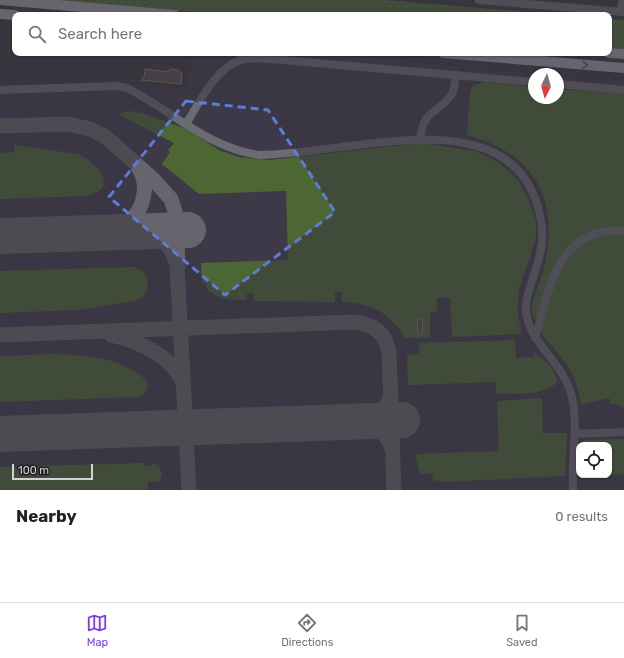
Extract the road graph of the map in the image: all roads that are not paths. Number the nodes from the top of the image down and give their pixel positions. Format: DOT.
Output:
graph roads {
  1 [pos="0,0"];
  2 [pos="20,0"];
  3 [pos="479,0"];
  4 [pos="622,0"];
  5 [pos="506,1"];
  6 [pos="32,3"];
  7 [pos="580,4"];
  8 [pos="139,12"];
  9 [pos="623,12"];
  10 [pos="0,14"];
  11 [pos="12,16"];
  12 [pos="612,53"];
  13 [pos="624,54"];
  14 [pos="481,56"];
  15 [pos="622,67"];
  16 [pos="456,75"];
  17 [pos="528,81"];
  18 [pos="564,85"];
  19 [pos="0,90"];
  20 [pos="624,90"];
  21 [pos="186,124"];
  22 [pos="420,139"];
  23 [pos="624,231"];
  24 [pos="535,338"];
  25 [pos="624,432"];
  26 [pos="575,434"];
  27 [pos="573,490"];
  1 -- 6 [label="main road"];
  2 -- 6 [label="main road"];
  3 -- 5 [label="street"];
  4 -- 9 [label="street"];
  5 -- 7 [label="street"];
  6 -- 8 [label="main road"];
  7 -- 9 [label="street"];
  10 -- 11 [label="main road"];
  12 -- 13 [label="main road"];
  14 -- 15 [label="main road, one-way"];
  16 -- 17 [label="street"];
  16 -- 21 [label="street"];
  16 -- 22 [label="street"];
  18 -- 20 [label="street"];
  19 -- 21 [label="street"];
  21 -- 22 [label="street"];
  22 -- 24 [label="street"];
  23 -- 24 [label="street"];
  24 -- 26 [label="street"];
  25 -- 26 [label="street"];
  26 -- 27 [label="street"];
}
